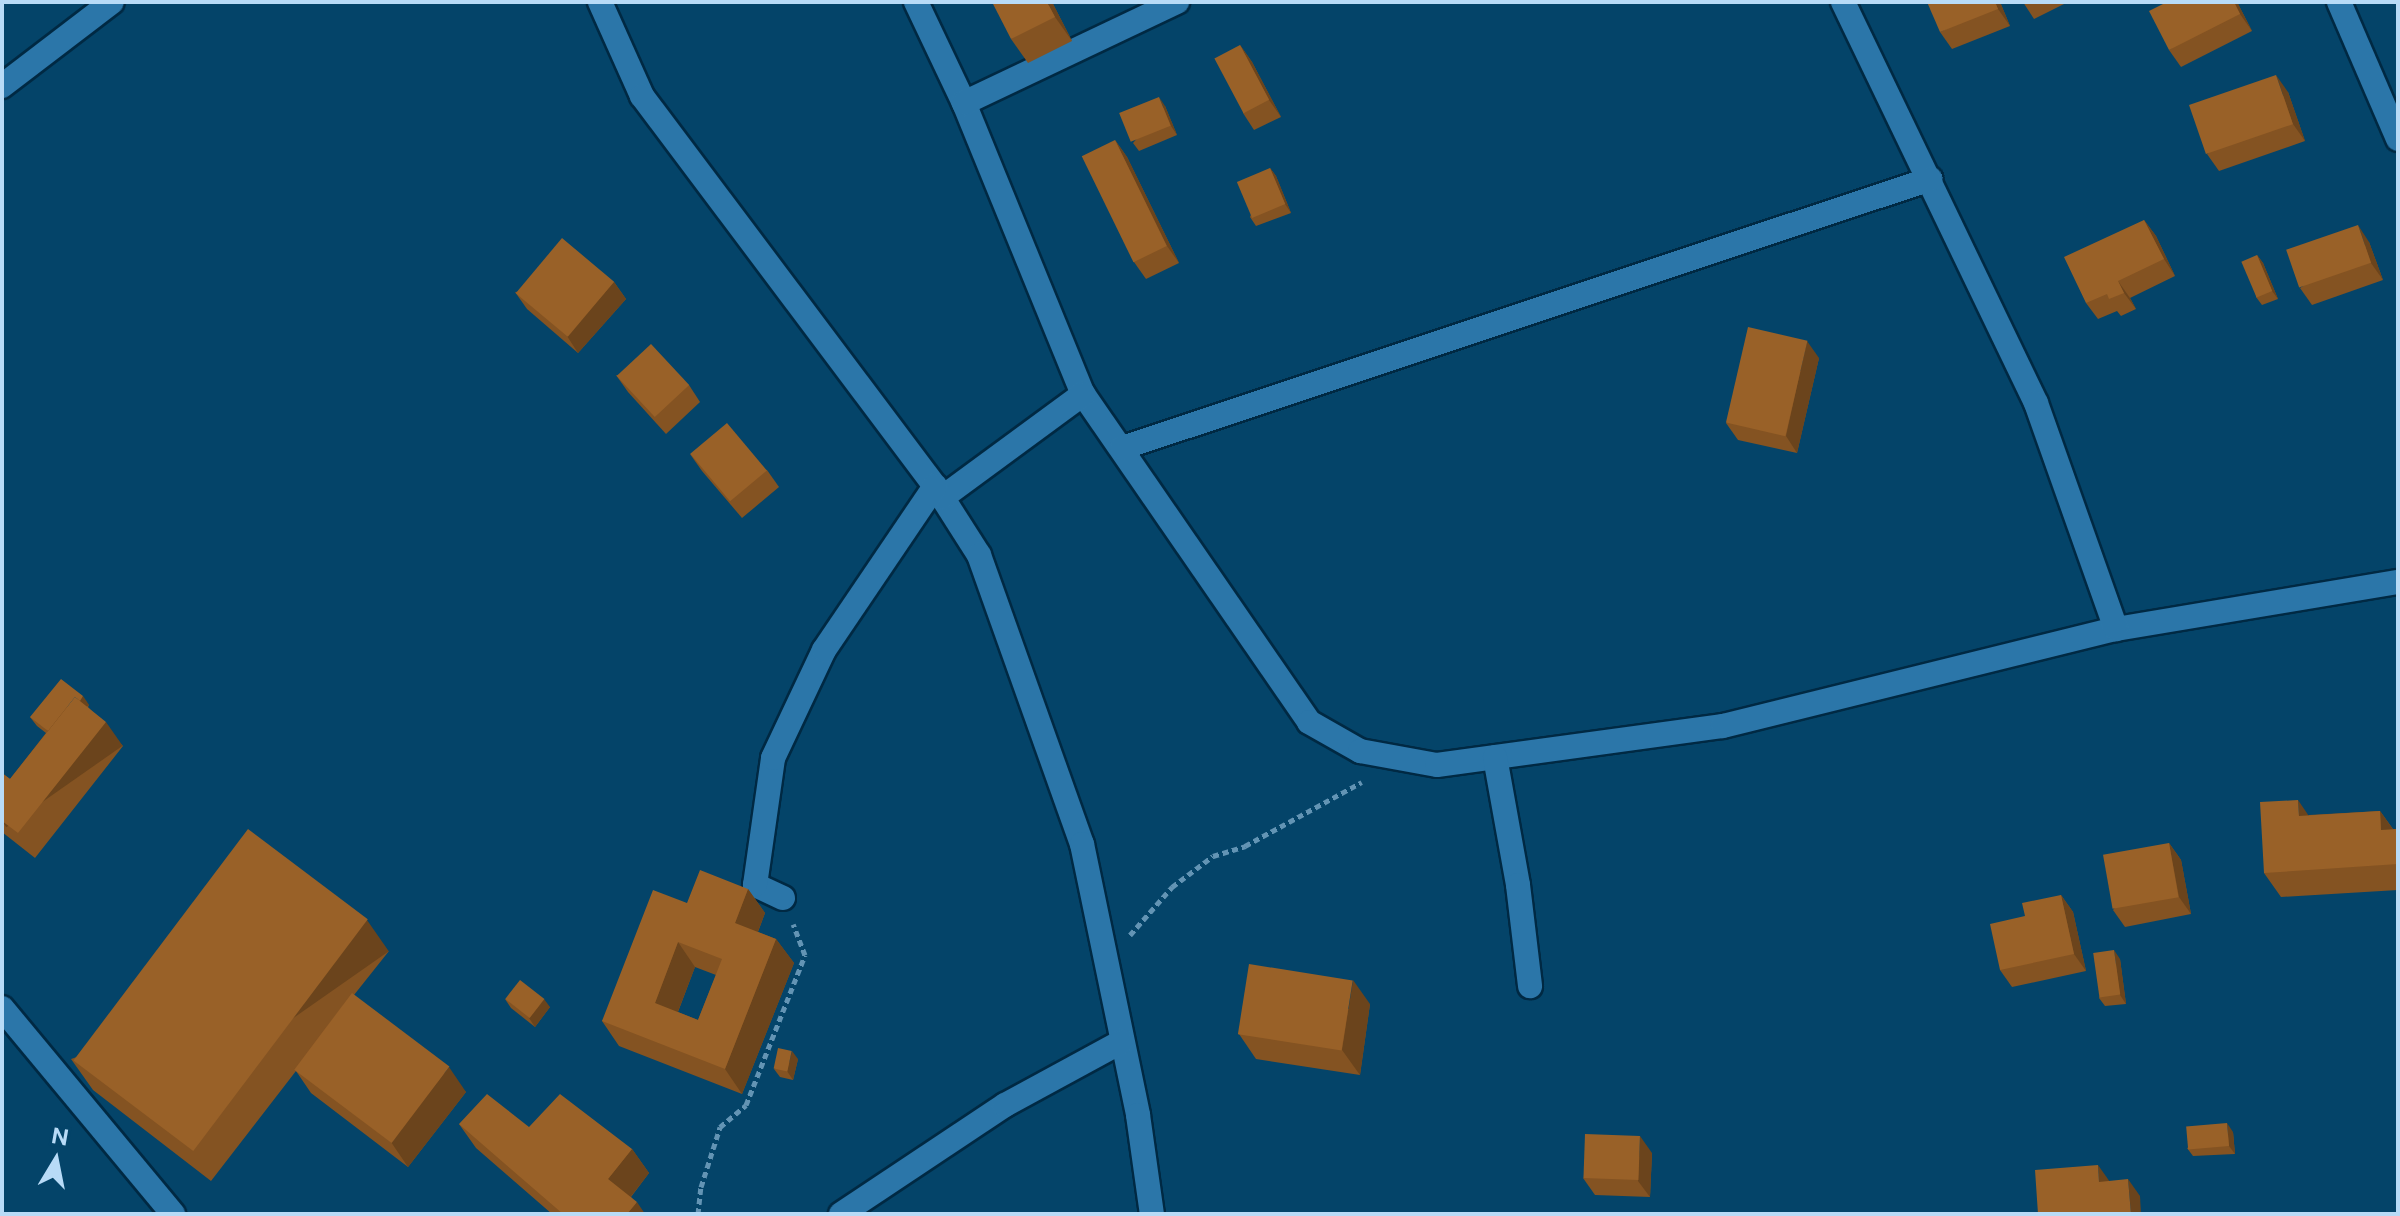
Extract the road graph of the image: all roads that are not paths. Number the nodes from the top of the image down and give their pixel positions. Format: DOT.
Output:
graph roads {
  1 [pos="112,2"];
  2 [pos="600,2"];
  3 [pos="916,2"];
  4 [pos="1177,2"];
  5 [pos="1843,2"];
  6 [pos="2339,2"];
  7 [pos="2,86"];
  8 [pos="964,103"];
  9 [pos="2398,139"];
  10 [pos="1930,179"];
  11 [pos="1083,394"];
  12 [pos="1122,448"];
  13 [pos="939,491"];
  14 [pos="2398,582"];
  15 [pos="2116,629"];
  16 [pos="1495,757"];
  17 [pos="783,898"];
  18 [pos="1530,986"];
  19 [pos="2,1008"];
  20 [pos="1121,1042"];
  21 [pos="173,1214"];
  22 [pos="841,1214"];
  23 [pos="1152,1214"];
  1 -- 7 [label="street"];
  2 -- 13 [label="street"];
  3 -- 8 [label="street"];
  4 -- 8 [label="street"];
  5 -- 10 [label="street"];
  6 -- 9 [label="street"];
  8 -- 11 [label="street"];
  10 -- 12 [label="street"];
  10 -- 15 [label="street"];
  11 -- 12 [label="street"];
  11 -- 13 [label="street"];
  12 -- 16 [label="street"];
  13 -- 17 [label="street"];
  13 -- 20 [label="street"];
  14 -- 15 [label="street"];
  15 -- 16 [label="street"];
  16 -- 18 [label="street"];
  19 -- 21 [label="street"];
  20 -- 22 [label="street"];
  20 -- 23 [label="street"];
}
